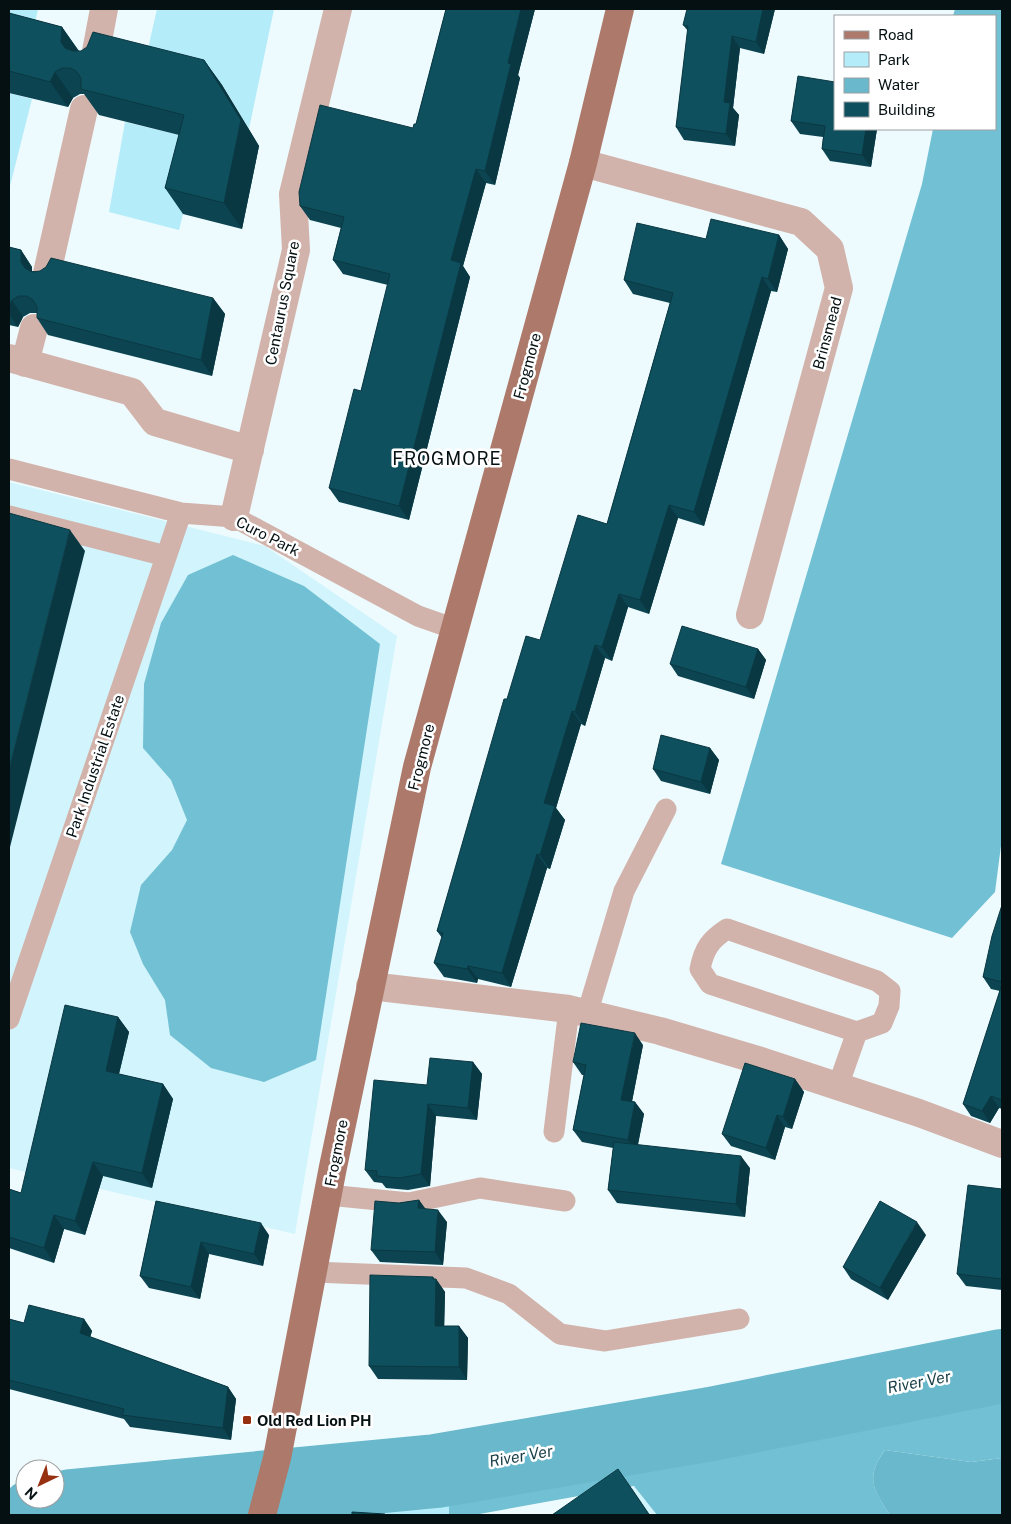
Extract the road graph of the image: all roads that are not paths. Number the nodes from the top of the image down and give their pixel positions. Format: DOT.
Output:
graph roads {
  1 [pos="104,9"];
  2 [pos="338,9"];
  3 [pos="620,9"];
  4 [pos="94,62"];
  5 [pos="84,109"];
  6 [pos="583,163"];
  7 [pos="47,273"];
  8 [pos="34,328"];
  9 [pos="17,360"];
  10 [pos="250,450"];
  11 [pos="9,469"];
  12 [pos="181,513"];
  13 [pos="9,516"];
  14 [pos="234,517"];
  15 [pos="166,556"];
  16 [pos="750,615"];
  17 [pos="456,628"];
  18 [pos="666,809"];
  19 [pos="370,986"];
  20 [pos="578,1012"];
  21 [pos="9,1019"];
  22 [pos="857,1032"];
  23 [pos="838,1086"];
  24 [pos="554,1132"];
  25 [pos="1002,1144"];
  26 [pos="328,1194"];
  27 [pos="565,1201"];
  28 [pos="313,1272"];
  29 [pos="738,1319"];
  30 [pos="262,1515"];
  1 -- 4 [label="street"];
  2 -- 10 [label="street, Centaurus Square"];
  3 -- 6 [label="main road, Frogmore"];
  5 -- 7 [label="street"];
  6 -- 16 [label="street, Brinsmead"];
  6 -- 17 [label="main road, Frogmore"];
  8 -- 9 [label="street"];
  9 -- 10 [label="street"];
  10 -- 14 [label="street, Centaurus Square"];
  11 -- 12 [label="lane, Curo Park"];
  12 -- 14 [label="lane, Curo Park"];
  12 -- 15 [label="lane, Park Industrial Estate"];
  13 -- 15 [label="lane"];
  14 -- 17 [label="lane, Curo Park"];
  15 -- 21 [label="lane, Park Industrial Estate"];
  17 -- 19 [label="main road, Frogmore"];
  18 -- 20 [label="lane"];
  19 -- 20 [label="street"];
  19 -- 26 [label="main road, Frogmore"];
  20 -- 23 [label="street"];
  20 -- 24 [label="lane"];
  22 -- 22 [label="lane"];
  22 -- 23 [label="lane"];
  23 -- 25 [label="street"];
  26 -- 27 [label="lane"];
  26 -- 28 [label="main road, Frogmore"];
  28 -- 29 [label="lane"];
  28 -- 30 [label="main road, Frogmore"];
}
